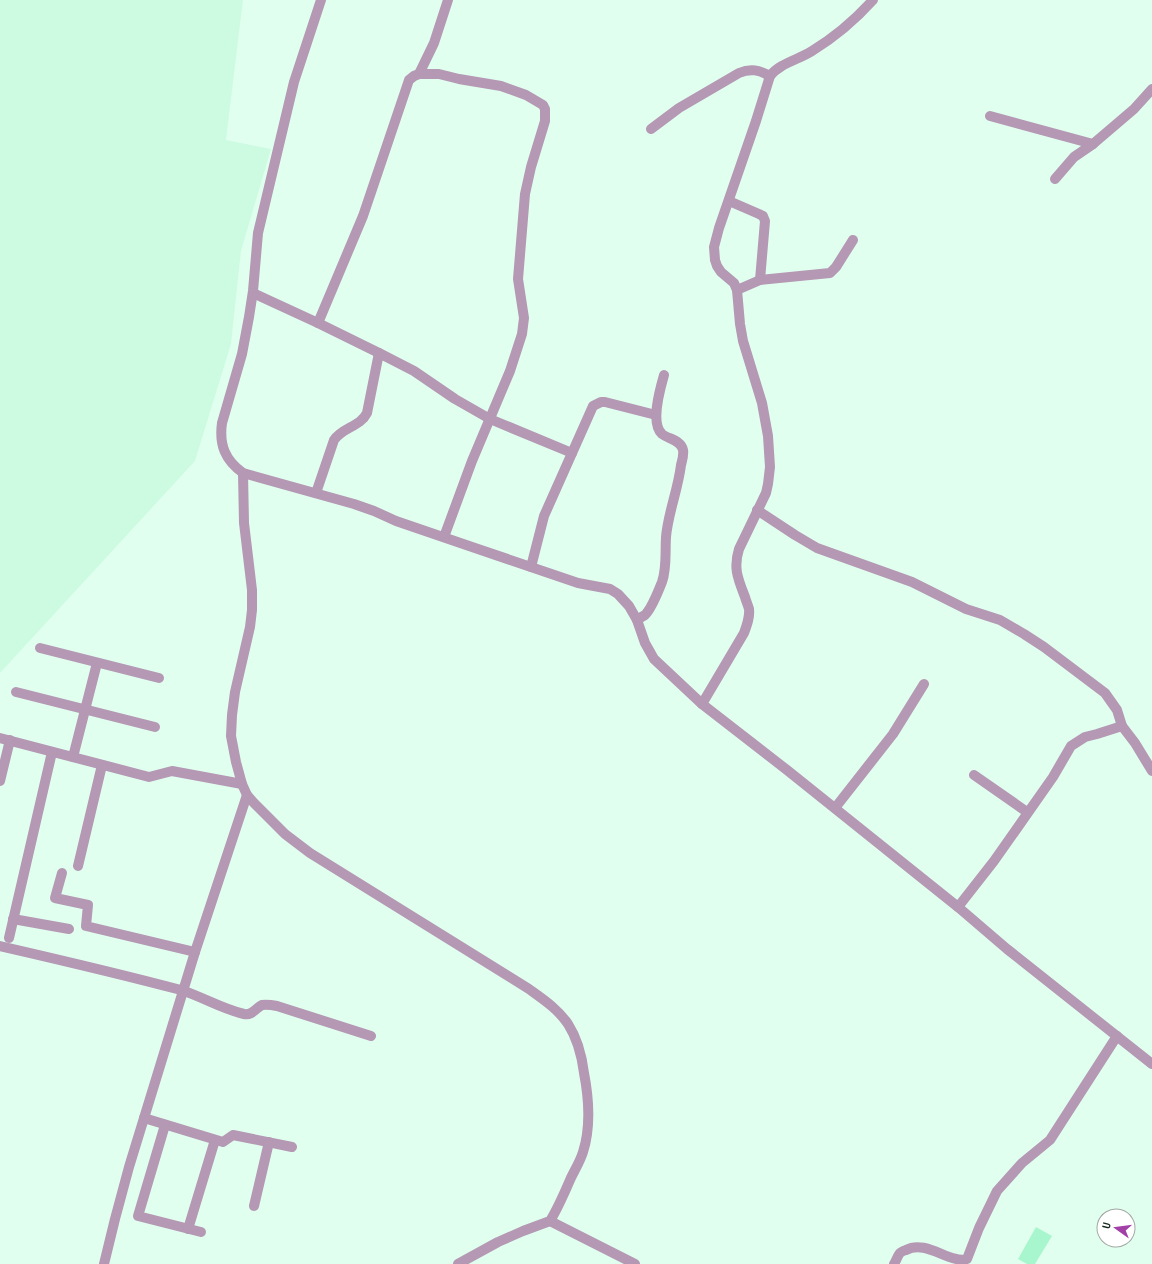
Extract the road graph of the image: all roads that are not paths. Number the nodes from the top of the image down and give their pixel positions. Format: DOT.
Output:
graph roads {
  1 [pos="322,0"];
  2 [pos="448,0"];
  3 [pos="874,0"];
  4 [pos="419,74"];
  5 [pos="770,76"];
  6 [pos="1152,89"];
  7 [pos="990,116"];
  8 [pos="651,129"];
  9 [pos="1093,144"];
  10 [pos="1055,179"];
  11 [pos="729,201"];
  12 [pos="853,240"];
  13 [pos="760,280"];
  14 [pos="737,290"];
  15 [pos="253,293"];
  16 [pos="318,323"];
  17 [pos="379,353"];
  18 [pos="664,375"];
  19 [pos="656,415"];
  20 [pos="490,419"];
  21 [pos="572,453"];
  22 [pos="243,473"];
  23 [pos="316,494"];
  24 [pos="758,510"];
  25 [pos="444,537"];
  26 [pos="531,567"];
  27 [pos="637,620"];
  28 [pos="40,648"];
  29 [pos="97,663"];
  30 [pos="159,678"];
  31 [pos="924,684"];
  32 [pos="16,692"];
  33 [pos="702,704"];
  34 [pos="85,709"];
  35 [pos="1122,726"];
  36 [pos="155,727"];
  37 [pos="5,739"];
  38 [pos="52,752"];
  39 [pos="73,757"];
  40 [pos="102,765"];
  41 [pos="1152,771"];
  42 [pos="974,775"];
  43 [pos="0,781"];
  44 [pos="242,784"];
  45 [pos="247,795"];
  46 [pos="835,808"];
  47 [pos="1027,812"];
  48 [pos="78,866"];
  49 [pos="62,873"];
  50 [pos="958,906"];
  51 [pos="13,919"];
  52 [pos="70,929"];
  53 [pos="9,938"];
  54 [pos="0,946"];
  55 [pos="195,952"];
  56 [pos="183,991"];
  57 [pos="371,1036"];
  58 [pos="1117,1036"];
  59 [pos="1152,1064"];
  60 [pos="144,1118"];
  61 [pos="165,1125"];
  62 [pos="215,1140"];
  63 [pos="268,1142"];
  64 [pos="292,1147"];
  65 [pos="254,1206"];
  66 [pos="550,1221"];
  67 [pos="188,1229"];
  68 [pos="201,1232"];
  69 [pos="950,1263"];
  70 [pos="104,1264"];
  71 [pos="458,1264"];
  72 [pos="635,1264"];
  73 [pos="894,1264"];
  1 -- 15 [label="street"];
  2 -- 4 [label="street"];
  3 -- 5 [label="street"];
  4 -- 16 [label="street"];
  4 -- 20 [label="street"];
  5 -- 8 [label="street"];
  5 -- 11 [label="street"];
  6 -- 9 [label="street"];
  7 -- 9 [label="street"];
  9 -- 10 [label="street"];
  11 -- 13 [label="street"];
  11 -- 14 [label="street"];
  12 -- 13 [label="street"];
  13 -- 14 [label="street"];
  14 -- 24 [label="street"];
  15 -- 16 [label="street"];
  15 -- 22 [label="street"];
  16 -- 17 [label="street"];
  17 -- 20 [label="street"];
  17 -- 23 [label="street"];
  18 -- 19 [label="street"];
  19 -- 21 [label="street"];
  19 -- 27 [label="street"];
  20 -- 21 [label="street"];
  20 -- 25 [label="street"];
  21 -- 26 [label="street"];
  22 -- 23 [label="street"];
  22 -- 44 [label="street"];
  23 -- 25 [label="street"];
  24 -- 33 [label="street"];
  24 -- 35 [label="street"];
  25 -- 26 [label="street"];
  26 -- 27 [label="street"];
  27 -- 33 [label="street"];
  28 -- 29 [label="street"];
  29 -- 30 [label="street"];
  29 -- 34 [label="street"];
  31 -- 46 [label="street"];
  32 -- 34 [label="street"];
  33 -- 46 [label="street"];
  34 -- 36 [label="street"];
  34 -- 39 [label="street"];
  35 -- 41 [label="street"];
  35 -- 47 [label="street"];
  37 -- 38 [label="street"];
  37 -- 43 [label="street"];
  38 -- 39 [label="street"];
  38 -- 51 [label="street"];
  39 -- 40 [label="street"];
  40 -- 44 [label="street"];
  40 -- 48 [label="street"];
  42 -- 47 [label="street"];
  44 -- 45 [label="street"];
  45 -- 55 [label="street"];
  45 -- 66 [label="street"];
  46 -- 50 [label="street"];
  47 -- 50 [label="street"];
  49 -- 55 [label="street"];
  50 -- 58 [label="street"];
  51 -- 52 [label="street"];
  51 -- 53 [label="street"];
  54 -- 56 [label="street"];
  55 -- 56 [label="street"];
  56 -- 57 [label="street"];
  56 -- 60 [label="street"];
  58 -- 59 [label="street"];
  58 -- 69 [label="street"];
  60 -- 61 [label="street"];
  60 -- 70 [label="street"];
  61 -- 62 [label="street"];
  61 -- 67 [label="street"];
  62 -- 63 [label="street"];
  62 -- 67 [label="street"];
  63 -- 64 [label="street"];
  63 -- 65 [label="street"];
  66 -- 71 [label="street"];
  66 -- 72 [label="street"];
  67 -- 68 [label="street"];
  69 -- 73 [label="street"];
}
